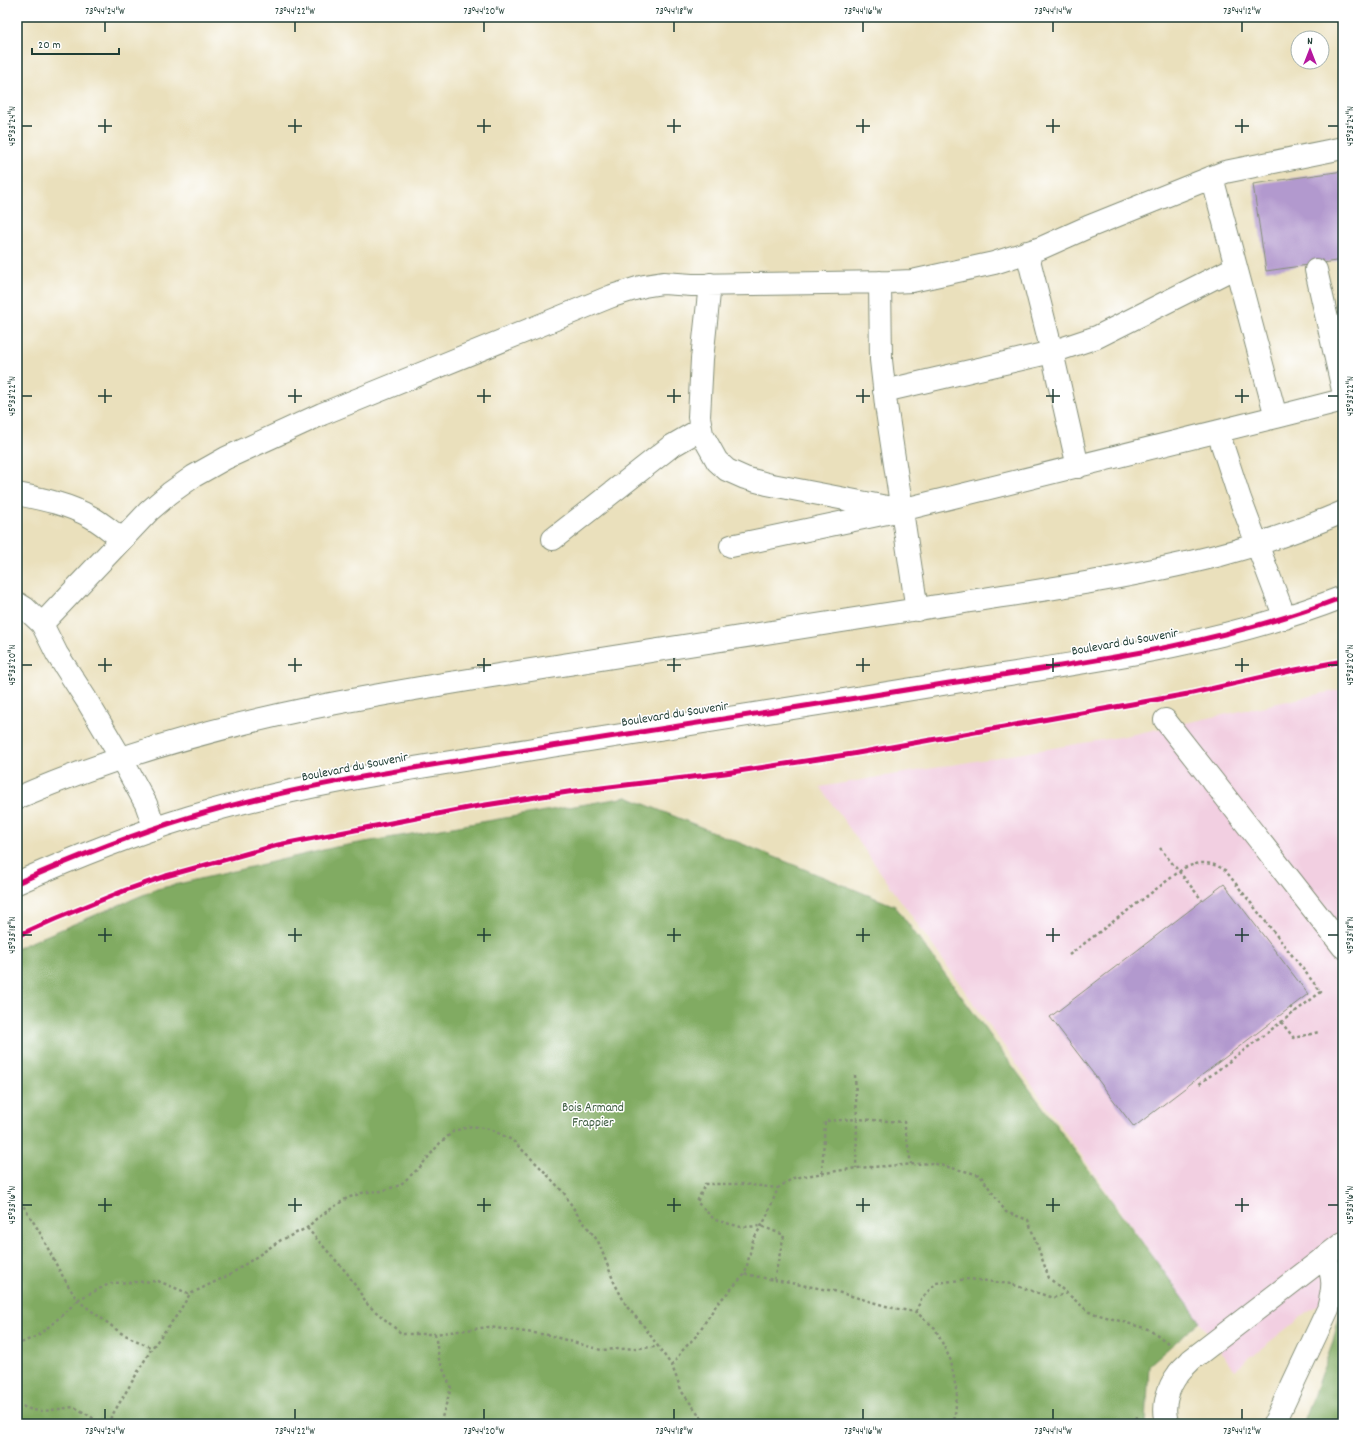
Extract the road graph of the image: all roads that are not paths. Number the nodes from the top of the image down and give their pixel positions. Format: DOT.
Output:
graph roads {
  1 [pos="1343,148"];
  2 [pos="1212,177"];
  3 [pos="1027,252"];
  4 [pos="1236,267"];
  5 [pos="1316,270"];
  6 [pos="880,282"];
  7 [pos="710,284"];
  8 [pos="1052,352"];
  9 [pos="1343,390"];
  10 [pos="884,391"];
  11 [pos="1343,400"];
  12 [pos="1276,417"];
  13 [pos="701,429"];
  14 [pos="1218,432"];
  15 [pos="1078,467"];
  16 [pos="17,494"];
  17 [pos="901,510"];
  18 [pos="1343,512"];
  19 [pos="122,539"];
  20 [pos="552,539"];
  21 [pos="1257,544"];
  22 [pos="731,546"];
  23 [pos="1343,596"];
  24 [pos="17,603"];
  25 [pos="917,610"];
  26 [pos="1285,618"];
  27 [pos="42,624"];
  28 [pos="1165,720"];
  29 [pos="121,758"];
  30 [pos="17,798"];
  31 [pos="155,829"];
  32 [pos="17,883"];
  33 [pos="1343,947"];
  34 [pos="1343,1243"];
  35 [pos="1326,1257"];
  36 [pos="1168,1424"];
  37 [pos="1274,1424"];
  1 -- 2 [label="street"];
  2 -- 3 [label="street"];
  2 -- 4 [label="street"];
  3 -- 6 [label="street"];
  3 -- 8 [label="street"];
  4 -- 8 [label="street"];
  4 -- 12 [label="street"];
  5 -- 9 [label="street"];
  6 -- 7 [label="street"];
  6 -- 10 [label="street"];
  7 -- 13 [label="street"];
  7 -- 19 [label="street"];
  8 -- 10 [label="street"];
  8 -- 15 [label="street"];
  10 -- 17 [label="street"];
  11 -- 12 [label="street"];
  12 -- 14 [label="street"];
  13 -- 17 [label="street"];
  13 -- 20 [label="street"];
  14 -- 15 [label="street"];
  14 -- 21 [label="street"];
  15 -- 17 [label="street"];
  16 -- 19 [label="street"];
  17 -- 22 [label="street"];
  17 -- 25 [label="street"];
  18 -- 21 [label="street"];
  19 -- 27 [label="street"];
  21 -- 25 [label="street"];
  21 -- 26 [label="street"];
  23 -- 26 [label="street, Boulevard du Souvenir"];
  24 -- 27 [label="street"];
  25 -- 29 [label="street"];
  26 -- 31 [label="street, Boulevard du Souvenir"];
  27 -- 29 [label="street"];
  28 -- 33 [label="street"];
  29 -- 30 [label="street"];
  29 -- 31 [label="street"];
  31 -- 32 [label="street, Boulevard du Souvenir"];
  34 -- 35 [label="street"];
  35 -- 36 [label="street"];
  35 -- 37 [label="street"];
}
